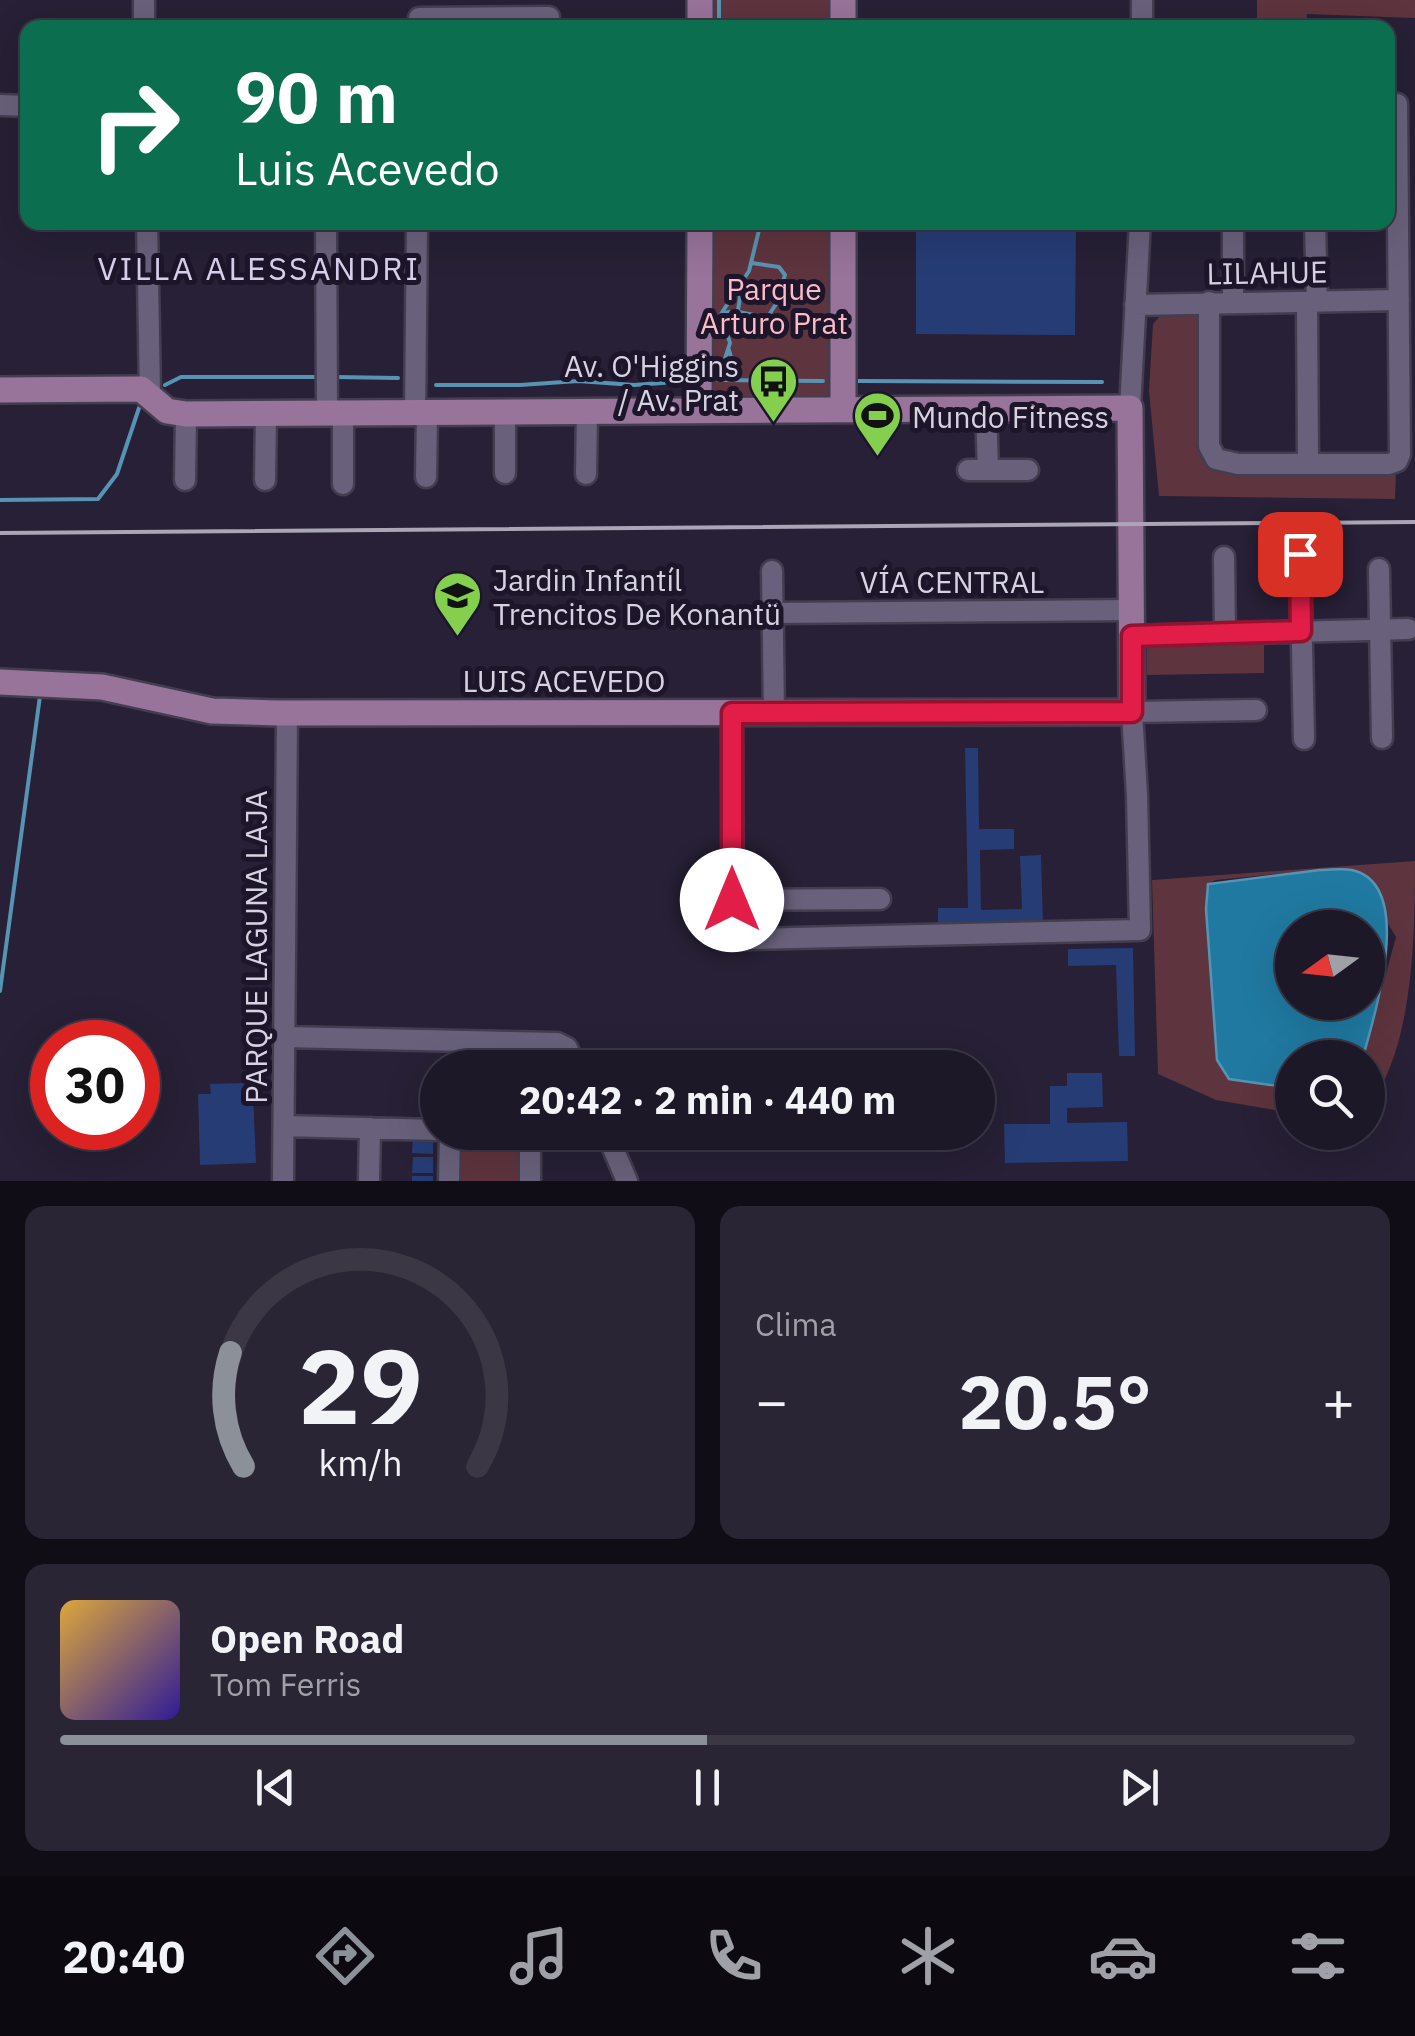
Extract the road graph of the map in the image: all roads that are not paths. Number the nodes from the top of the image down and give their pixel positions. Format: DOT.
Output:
graph roads {
  1 [pos="419,15"];
  2 [pos="548,17"];
  3 [pos="1400,104"];
  4 [pos="147,230"];
  5 [pos="326,230"];
  6 [pos="417,230"];
  7 [pos="700,230"];
  8 [pos="843,230"];
  9 [pos="1140,230"];
  10 [pos="1234,230"];
  11 [pos="1316,230"];
  12 [pos="1400,300"];
  13 [pos="1210,302"];
  14 [pos="1233,302"];
  15 [pos="1312,302"];
  16 [pos="1136,306"];
  17 [pos="0,390"];
  18 [pos="150,394"];
  19 [pos="843,408"];
  20 [pos="986,408"];
  21 [pos="1130,408"];
  22 [pos="587,410"];
  23 [pos="699,410"];
  24 [pos="504,412"];
  25 [pos="421,413"];
  26 [pos="186,414"];
  27 [pos="266,414"];
  28 [pos="335,414"];
  29 [pos="1308,464"];
  30 [pos="1028,470"];
  31 [pos="504,474"];
  32 [pos="586,474"];
  33 [pos="426,477"];
  34 [pos="185,480"];
  35 [pos="265,480"];
  36 [pos="343,484"];
  37 [pos="1300,554"];
  38 [pos="1224,557"];
  39 [pos="1379,569"];
  40 [pos="772,571"];
  41 [pos="773,612"];
  42 [pos="1132,623"];
  43 [pos="1379,629"];
  44 [pos="1408,629"];
  45 [pos="1301,631"];
  46 [pos="1225,634"];
  47 [pos="0,682"];
  48 [pos="1256,710"];
  49 [pos="1132,712"];
  50 [pos="287,713"];
  51 [pos="732,713"];
  52 [pos="774,713"];
  53 [pos="1382,738"];
  54 [pos="1304,739"];
  55 [pos="880,899"];
  56 [pos="732,900"];
  57 [pos="285,1037"];
  58 [pos="568,1050"];
  59 [pos="284,1126"];
  60 [pos="370,1128"];
  61 [pos="420,1129"];
  62 [pos="450,1150"];
  63 [pos="530,1150"];
  64 [pos="609,1150"];
  65 [pos="614,1150"];
  66 [pos="283,1181"];
  67 [pos="368,1181"];
  68 [pos="450,1181"];
  69 [pos="530,1181"];
  70 [pos="611,1181"];
  71 [pos="627,1181"];
  1 -- 2 [label="street"];
  3 -- 12 [label="street"];
  4 -- 18 [label="street"];
  5 -- 28 [label="street"];
  6 -- 25 [label="street"];
  7 -- 23 [label="main road"];
  8 -- 19 [label="main road"];
  9 -- 16 [label="street"];
  10 -- 14 [label="street"];
  11 -- 15 [label="street"];
  12 -- 15 [label="street, LILAHUE"];
  12 -- 29 [label="street"];
  13 -- 14 [label="street, LILAHUE"];
  13 -- 16 [label="street, LILAHUE"];
  13 -- 29 [label="street"];
  14 -- 15 [label="street, LILAHUE"];
  15 -- 29 [label="street"];
  16 -- 21 [label="street"];
  17 -- 18 [label="main road"];
  18 -- 26 [label="main road"];
  19 -- 20 [label="main road"];
  19 -- 23 [label="main road"];
  20 -- 21 [label="main road"];
  20 -- 30 [label="street"];
  21 -- 42 [label="main road"];
  22 -- 23 [label="main road"];
  22 -- 24 [label="main road"];
  22 -- 32 [label="street"];
  24 -- 25 [label="main road"];
  24 -- 31 [label="street"];
  25 -- 28 [label="main road"];
  25 -- 33 [label="street"];
  26 -- 27 [label="main road"];
  26 -- 34 [label="street"];
  27 -- 28 [label="main road"];
  27 -- 35 [label="street"];
  28 -- 36 [label="street"];
  37 -- 45 [label="street"];
  38 -- 46 [label="street"];
  39 -- 43 [label="street"];
  40 -- 41 [label="street"];
  41 -- 42 [label="street, VÍA CENTRAL"];
  41 -- 52 [label="street"];
  42 -- 46 [label="street, VÍA CENTRAL"];
  42 -- 49 [label="main road"];
  43 -- 44 [label="street, VÍA CENTRAL"];
  43 -- 45 [label="street, VÍA CENTRAL"];
  43 -- 53 [label="street"];
  45 -- 46 [label="street, VÍA CENTRAL"];
  45 -- 54 [label="street"];
  47 -- 50 [label="main road, LUIS ACEVEDO"];
  48 -- 49 [label="street"];
  49 -- 52 [label="main road, LUIS ACEVEDO"];
  49 -- 56 [label="street"];
  50 -- 51 [label="main road, LUIS ACEVEDO"];
  50 -- 57 [label="street, PARQUE LAGUNA LAJA"];
  51 -- 52 [label="main road, LUIS ACEVEDO"];
  51 -- 56 [label="street"];
  55 -- 56 [label="street"];
  57 -- 58 [label="street"];
  57 -- 59 [label="street, PARQUE LAGUNA LAJA"];
  59 -- 60 [label="street"];
  59 -- 66 [label="street, PARQUE LAGUNA LAJA"];
  60 -- 61 [label="street"];
  60 -- 67 [label="street"];
  62 -- 68 [label="street"];
  63 -- 69 [label="street"];
  64 -- 70 [label="street"];
  65 -- 71 [label="street"];
}
